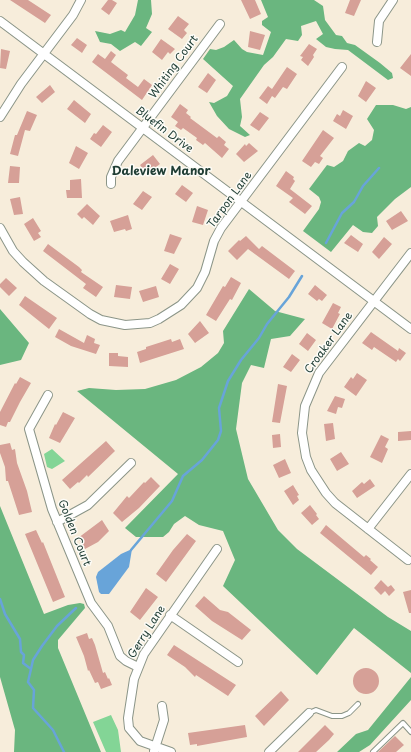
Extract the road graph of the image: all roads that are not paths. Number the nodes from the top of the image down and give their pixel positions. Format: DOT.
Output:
graph roads {
  1 [pos="81,0"];
  2 [pos="393,0"];
  3 [pos="0,21"];
  4 [pos="220,24"];
  5 [pos="377,42"];
  6 [pos="44,54"];
  7 [pos="342,67"];
  8 [pos="0,117"];
  9 [pos="143,128"];
  10 [pos="111,184"];
  11 [pos="241,201"];
  12 [pos="0,228"];
  13 [pos="411,253"];
  14 [pos="374,301"];
  15 [pos="411,329"];
  16 [pos="48,395"];
  17 [pos="131,463"];
  18 [pos="411,474"];
  19 [pos="57,522"];
  20 [pos="368,529"];
  21 [pos="217,549"];
  22 [pos="408,560"];
  23 [pos="170,615"];
  24 [pos="238,662"];
  25 [pos="138,667"];
  26 [pos="358,704"];
  27 [pos="162,706"];
  28 [pos="309,713"];
  29 [pos="411,732"];
  30 [pos="155,750"];
  31 [pos="170,752"];
  32 [pos="269,752"];
  33 [pos="373,752"];
  1 -- 6 [label="street"];
  2 -- 5 [label="street"];
  3 -- 6 [label="street, Bluefin Drive"];
  4 -- 9 [label="street, Whiting Court"];
  6 -- 8 [label="street"];
  6 -- 9 [label="street, Bluefin Drive"];
  7 -- 11 [label="street, Tarpon Lane"];
  9 -- 10 [label="street, Whiting Court"];
  9 -- 11 [label="street, Bluefin Drive"];
  11 -- 12 [label="street, Tarpon Lane"];
  11 -- 14 [label="street, Bluefin Drive"];
  13 -- 14 [label="street, Croaker Lane"];
  14 -- 15 [label="street, Bluefin Drive"];
  14 -- 20 [label="street, Croaker Lane"];
  16 -- 19 [label="street, Golden Court"];
  17 -- 19 [label="street"];
  18 -- 20 [label="street"];
  19 -- 25 [label="street, Golden Court"];
  20 -- 22 [label="street, Croaker Lane"];
  21 -- 23 [label="street, Gerry Lane"];
  23 -- 24 [label="street"];
  23 -- 25 [label="street, Gerry Lane"];
  25 -- 30 [label="street, Gerry Lane"];
  26 -- 28 [label="lane"];
  27 -- 30 [label="street"];
  28 -- 32 [label="street"];
  29 -- 33 [label="lane"];
  30 -- 31 [label="street, Gerry Lane"];
}
